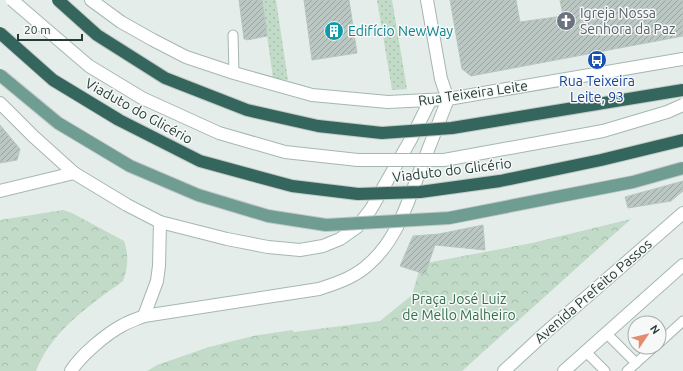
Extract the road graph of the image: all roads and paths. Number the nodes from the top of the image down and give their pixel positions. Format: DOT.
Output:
graph roads {
  1 [pos="12,0"];
  2 [pos="58,0"];
  3 [pos="91,0"];
  4 [pos="427,0"];
  5 [pos="0,33"];
  6 [pos="233,36"];
  7 [pos="683,59"];
  8 [pos="234,73"];
  9 [pos="0,75"];
  10 [pos="441,79"];
  11 [pos="683,90"];
  12 [pos="448,99"];
  13 [pos="430,101"];
  14 [pos="0,103"];
  15 [pos="683,105"];
  16 [pos="683,140"];
  17 [pos="683,168"];
  18 [pos="74,173"];
  19 [pos="0,191"];
  20 [pos="683,213"];
  21 [pos="160,222"];
  22 [pos="683,265"];
  23 [pos="144,316"];
  24 [pos="683,321"];
  25 [pos="606,333"];
  26 [pos="667,336"];
  27 [pos="586,352"];
  28 [pos="645,355"];
  29 [pos="636,363"];
  30 [pos="71,371"];
  31 [pos="504,371"];
  32 [pos="564,371"];
  33 [pos="605,371"];
  34 [pos="627,371"];
  1 -- 15 [label="main road, Viaduto do Glicério, bridge"];
  2 -- 11 [label="highway, bridge"];
  3 -- 8 [label="main road, Rua Teixeira Leite"];
  4 -- 10 [label="main road"];
  5 -- 16 [label="highway, Viaduto do Glicério, bridge"];
  6 -- 8 [label="lane"];
  7 -- 12 [label="main road, Rua Teixeira Leite"];
  8 -- 13 [label="main road, Rua Teixeira Leite"];
  9 -- 17 [label="main road, bridge"];
  10 -- 12 [label="main road"];
  10 -- 13 [label="main road"];
  12 -- 13 [label="main road, Rua Teixeira Leite"];
  12 -- 23 [label="main road"];
  13 -- 21 [label="main road"];
  14 -- 18 [label="main road"];
  18 -- 19 [label="main road"];
  18 -- 21 [label="main road"];
  20 -- 31 [label="main road, Avenida Prefeito Passos"];
  21 -- 23 [label="main road"];
  22 -- 25 [label="main road"];
  23 -- 30 [label="main road"];
  24 -- 26 [label="lane"];
  25 -- 27 [label="main road"];
  25 -- 29 [label="lane"];
  27 -- 32 [label="main road"];
  27 -- 33 [label="lane"];
  28 -- 29 [label="lane"];
  29 -- 34 [label="lane"];
}
